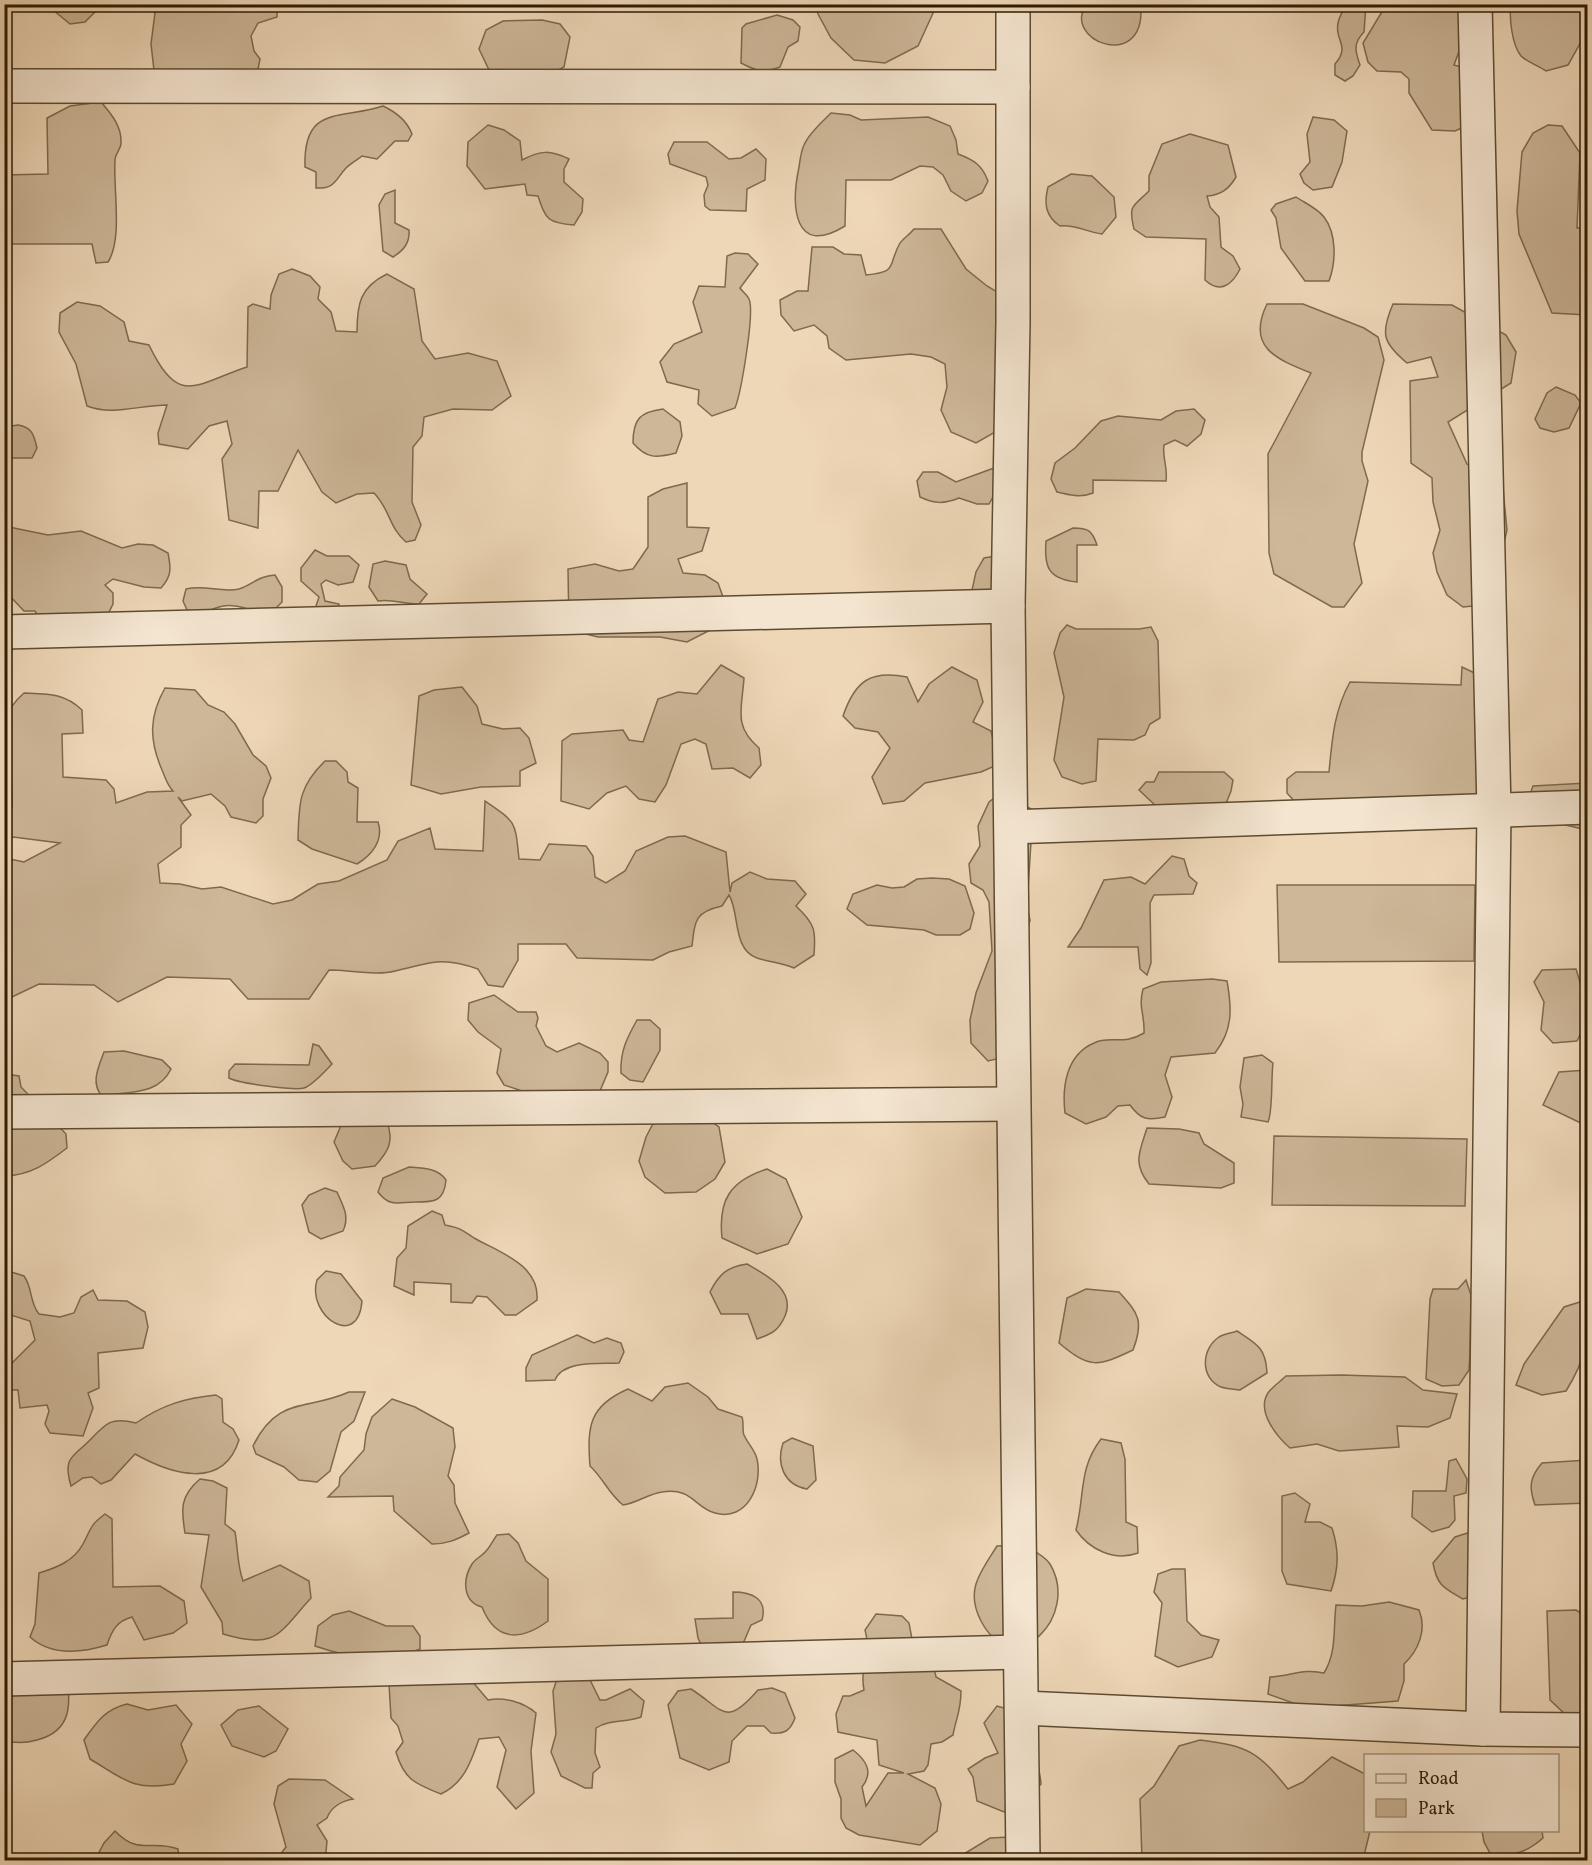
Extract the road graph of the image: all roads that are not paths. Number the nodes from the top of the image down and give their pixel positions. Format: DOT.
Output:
graph roads {
  1 [pos="1013,4"];
  2 [pos="1475,4"];
  3 [pos="4,86"];
  4 [pos="1013,87"];
  5 [pos="1008,606"];
  6 [pos="4,632"];
  7 [pos="1587,807"];
  8 [pos="1494,810"];
  9 [pos="1012,827"];
  10 [pos="1013,1104"];
  11 [pos="4,1112"];
  12 [pos="1020,1652"];
  13 [pos="4,1679"];
  14 [pos="1023,1708"];
  15 [pos="1483,1729"];
  16 [pos="1587,1730"];
  17 [pos="1023,1860"];
  1 -- 4 [label="street"];
  2 -- 8 [label="street"];
  3 -- 4 [label="street"];
  4 -- 5 [label="street"];
  5 -- 6 [label="street"];
  5 -- 9 [label="street"];
  7 -- 8 [label="street"];
  8 -- 9 [label="street"];
  8 -- 15 [label="street"];
  9 -- 10 [label="street"];
  10 -- 11 [label="street"];
  10 -- 12 [label="street"];
  12 -- 13 [label="street"];
  12 -- 14 [label="street"];
  14 -- 15 [label="street"];
  14 -- 17 [label="street"];
  15 -- 16 [label="street"];
}
